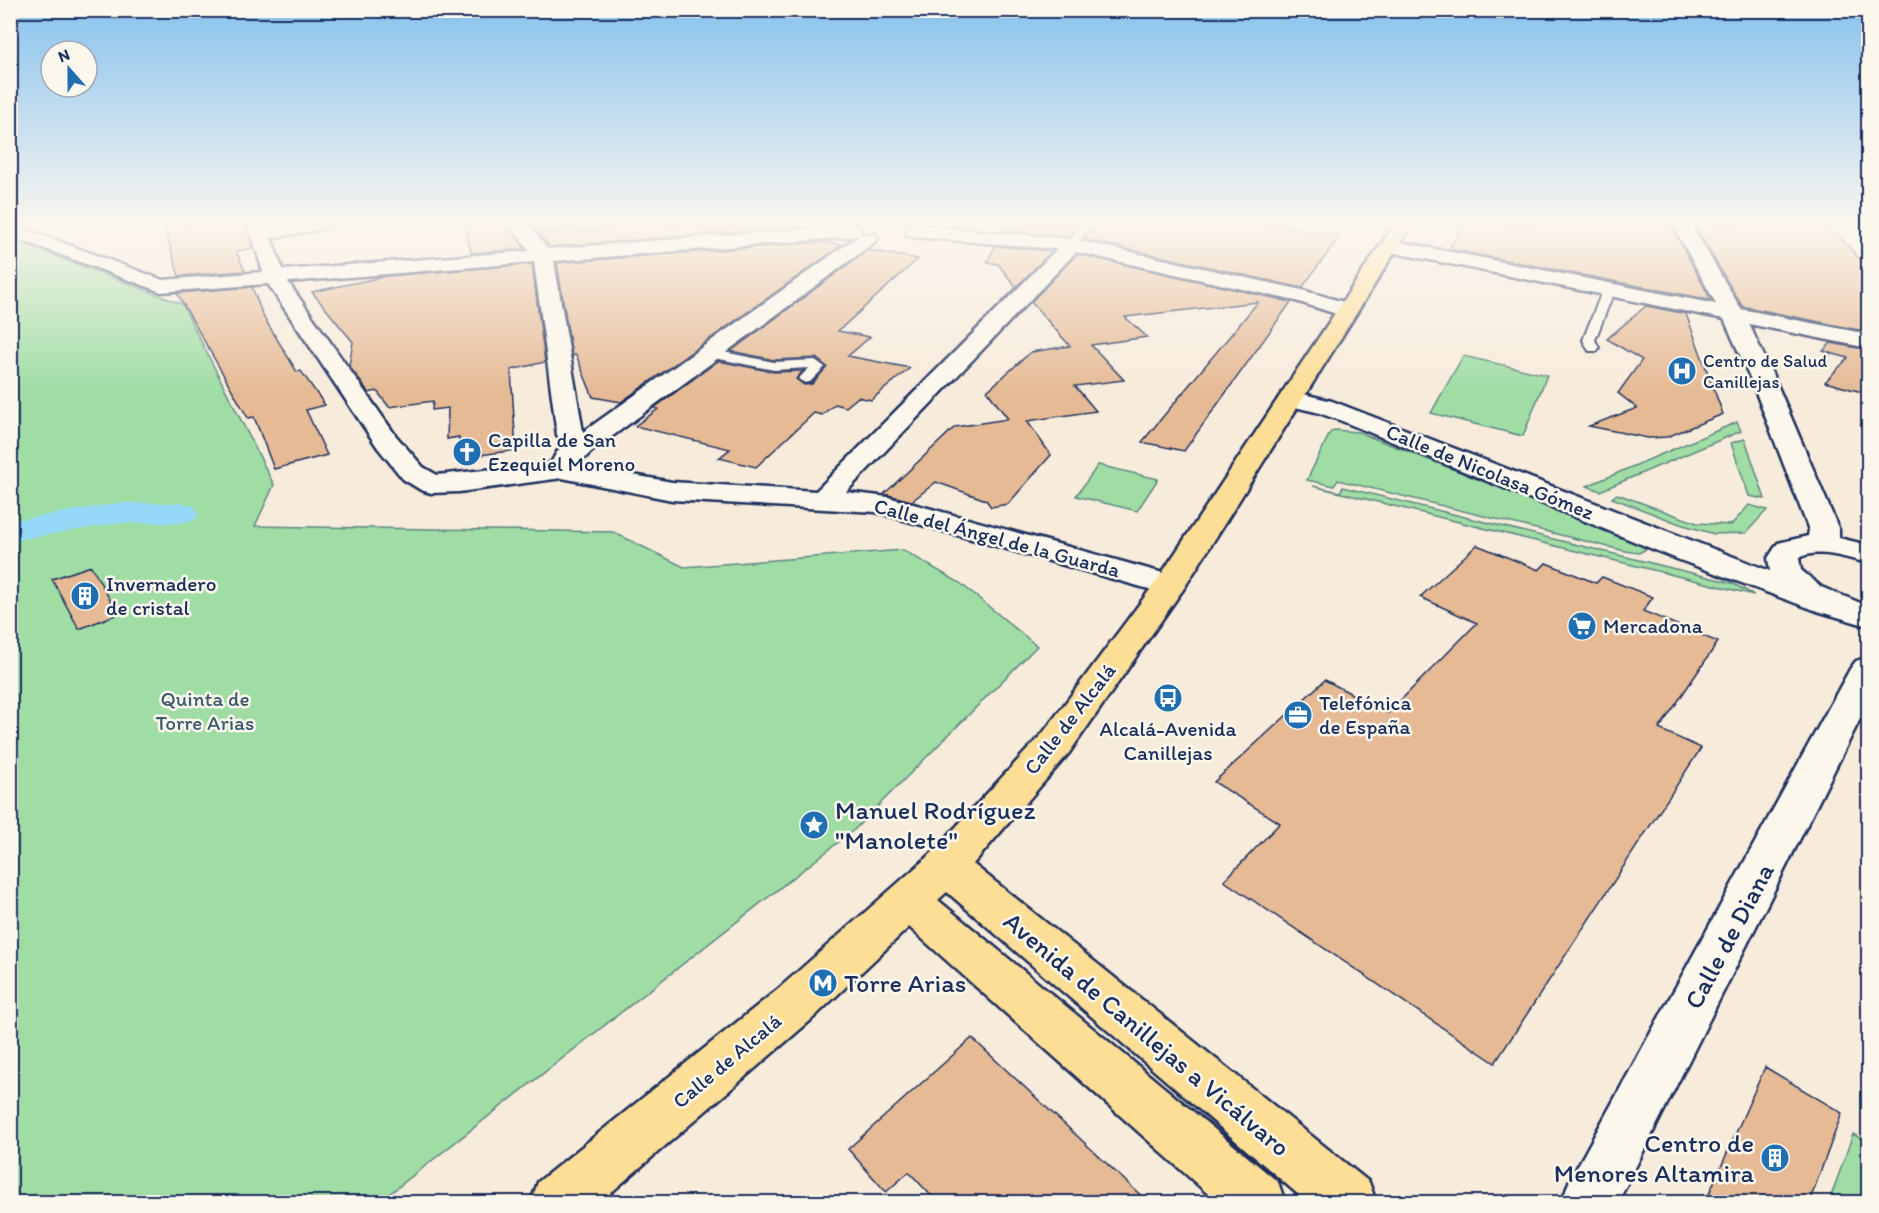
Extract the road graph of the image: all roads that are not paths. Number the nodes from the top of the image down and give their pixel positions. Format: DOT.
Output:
graph roads {
  1 [pos="144,280"];
  2 [pos="252,280"];
  3 [pos="276,280"];
  4 [pos="547,280"];
  5 [pos="815,280"];
  6 [pos="1038,280"];
  7 [pos="1228,280"];
  8 [pos="1366,280"];
  9 [pos="1573,280"];
  10 [pos="1713,280"];
  11 [pos="1610,289"];
  12 [pos="1346,309"];
  13 [pos="1733,314"];
  14 [pos="1869,341"];
  15 [pos="1593,348"];
  16 [pos="709,353"];
  17 [pos="805,379"];
  18 [pos="1291,399"];
  19 [pos="580,446"];
  20 [pos="562,470"];
  21 [pos="824,500"];
  22 [pos="1823,545"];
  23 [pos="1688,552"];
  24 [pos="1869,554"];
  25 [pos="1783,560"];
  26 [pos="1170,585"];
  27 [pos="1829,604"];
  28 [pos="1868,617"];
  29 [pos="1869,669"];
  30 [pos="946,866"];
  31 [pos="908,900"];
  32 [pos="558,1203"];
  33 [pos="1258,1203"];
  34 [pos="1348,1203"];
  35 [pos="1589,1203"];
  1 -- 2 [label="street"];
  3 -- 20 [label="street, Calle del Ángel de la Guarda"];
  4 -- 19 [label="street"];
  5 -- 16 [label="street"];
  6 -- 21 [label="street"];
  7 -- 12 [label="street"];
  8 -- 12 [label="main road, Calle de Alcalá"];
  9 -- 11 [label="street"];
  10 -- 13 [label="street"];
  11 -- 13 [label="street"];
  11 -- 15 [label="lane"];
  12 -- 18 [label="main road, Calle de Alcalá"];
  13 -- 14 [label="street"];
  13 -- 22 [label="street"];
  16 -- 17 [label="lane"];
  16 -- 19 [label="street"];
  18 -- 23 [label="street, Calle de Nicolasa Gómez"];
  18 -- 26 [label="main road, Calle de Alcalá"];
  19 -- 20 [label="street"];
  20 -- 21 [label="street, Calle del Ángel de la Guarda"];
  21 -- 26 [label="street, Calle del Ángel de la Guarda"];
  22 -- 24 [label="street"];
  22 -- 25 [label="street"];
  23 -- 25 [label="street, Calle de Nicolasa Gómez"];
  23 -- 27 [label="street, Calle de Nicolasa Gómez"];
  25 -- 27 [label="street"];
  26 -- 30 [label="main road, Calle de Alcalá"];
  27 -- 28 [label="street"];
  29 -- 35 [label="street, Calle de Diana"];
  30 -- 31 [label="main road, Calle de Alcalá"];
  30 -- 34 [label="main road, Avenida de Canillejas a Vicálvaro"];
  31 -- 32 [label="main road, Calle de Alcalá"];
  31 -- 33 [label="main road"];
}
